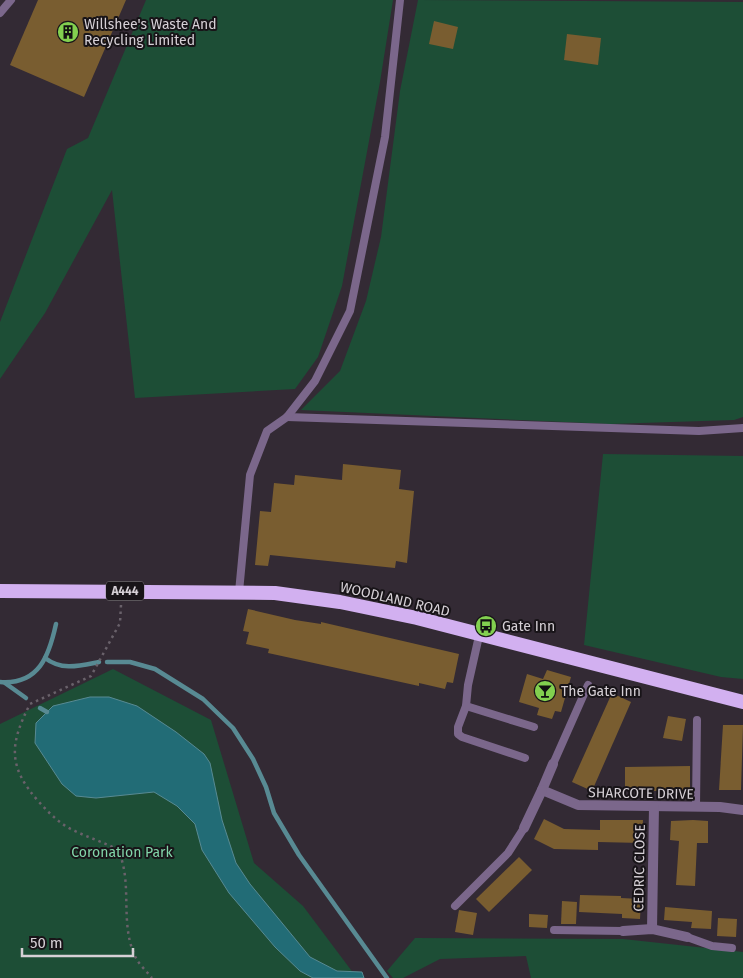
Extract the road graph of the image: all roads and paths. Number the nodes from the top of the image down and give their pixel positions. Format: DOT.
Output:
graph roads {
  1 [pos="11,0"];
  2 [pos="400,0"];
  3 [pos="0,13"];
  4 [pos="287,417"];
  5 [pos="743,428"];
  6 [pos="0,591"];
  7 [pos="122,591"];
  8 [pos="239,592"];
  9 [pos="479,636"];
  10 [pos="588,685"];
  11 [pos="743,702"];
  12 [pos="466,706"];
  13 [pos="697,720"];
  14 [pos="534,727"];
  15 [pos="525,758"];
  16 [pos="553,764"];
  17 [pos="542,790"];
  18 [pos="654,807"];
  19 [pos="696,807"];
  20 [pos="743,810"];
  21 [pos="524,828"];
  22 [pos="455,906"];
  23 [pos="652,929"];
  24 [pos="554,930"];
  25 [pos="623,931"];
  26 [pos="687,938"];
  27 [pos="732,948"];
  28 [pos="152,978"];
  1 -- 3 [label="lane"];
  2 -- 4 [label="lane"];
  4 -- 5 [label="lane"];
  4 -- 8 [label="lane"];
  6 -- 7 [label="highway, WOODLAND ROAD / A444"];
  7 -- 8 [label="highway, WOODLAND ROAD / A444"];
  7 -- 28 [label="path"];
  8 -- 9 [label="highway, WOODLAND ROAD / A444"];
  9 -- 11 [label="highway, WOODLAND ROAD / A444"];
  9 -- 12 [label="lane"];
  10 -- 16 [label="lane"];
  12 -- 14 [label="lane"];
  12 -- 15 [label="lane"];
  13 -- 19 [label="lane"];
  16 -- 17 [label="street"];
  17 -- 18 [label="street, SHARCOTE DRIVE"];
  17 -- 21 [label="street"];
  18 -- 19 [label="street, SHARCOTE DRIVE"];
  18 -- 23 [label="street, CEDRIC CLOSE"];
  19 -- 20 [label="street, SHARCOTE DRIVE"];
  21 -- 22 [label="lane"];
  23 -- 25 [label="street, CEDRIC CLOSE"];
  23 -- 26 [label="street, CEDRIC CLOSE"];
  24 -- 25 [label="lane"];
  26 -- 27 [label="lane"];
}
